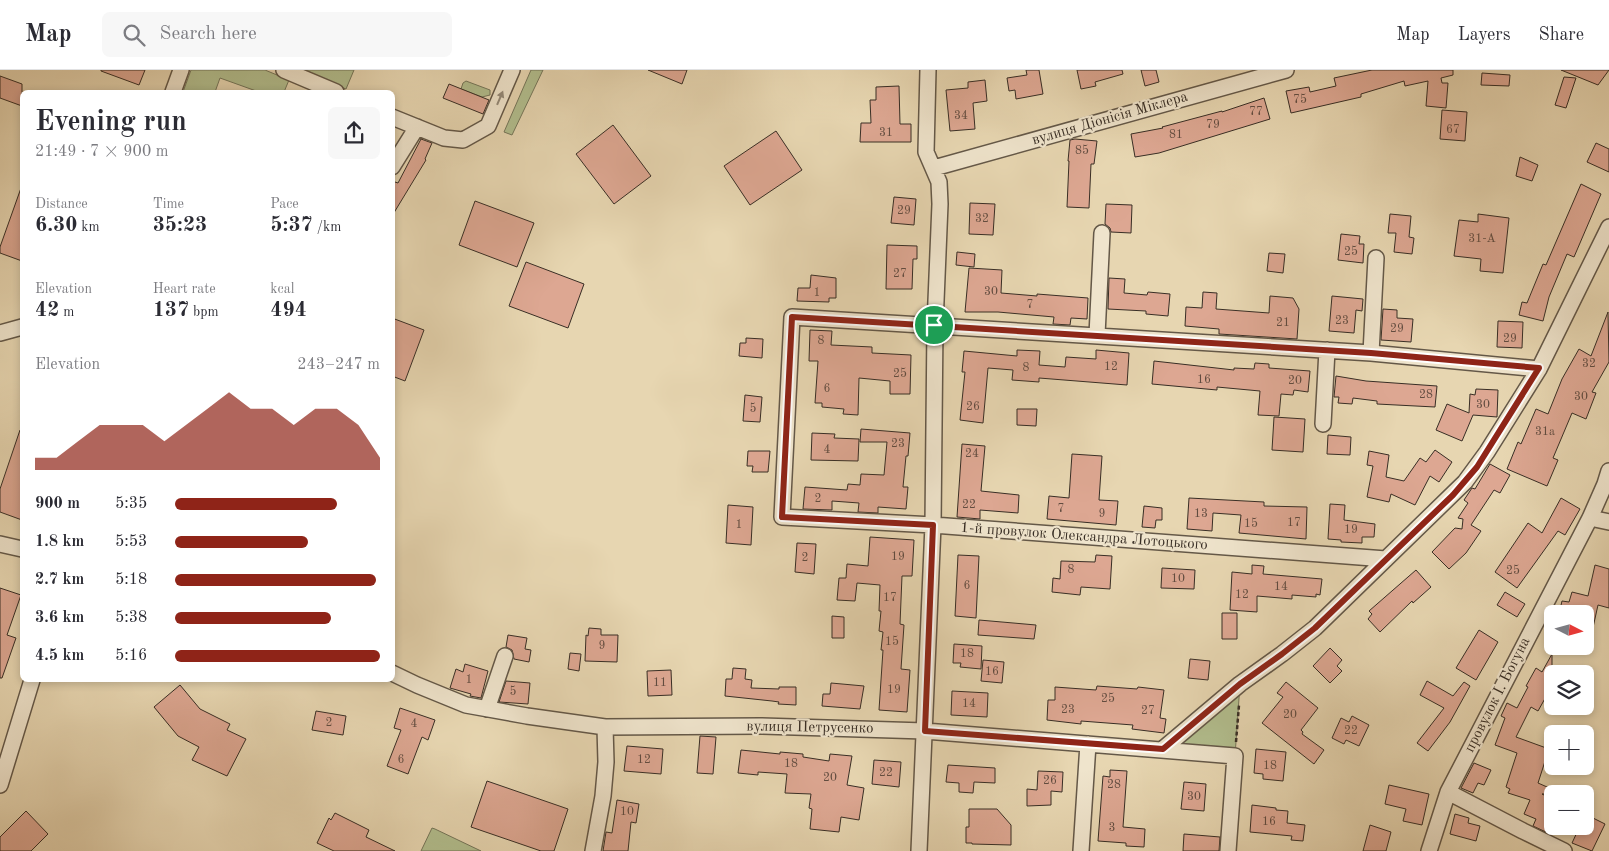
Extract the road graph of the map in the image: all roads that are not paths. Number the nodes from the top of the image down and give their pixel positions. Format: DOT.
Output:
graph roads {
  1 [pos="181,70"];
  2 [pos="284,70"];
  3 [pos="512,70"];
  4 [pos="928,70"];
  5 [pos="1286,70"];
  6 [pos="174,90"];
  7 [pos="331,90"];
  8 [pos="395,117"];
  9 [pos="417,127"];
  10 [pos="395,162"];
  11 [pos="934,168"];
  12 [pos="1609,227"];
  13 [pos="1102,233"];
  14 [pos="1376,258"];
  15 [pos="934,325"];
  16 [pos="20,328"];
  17 [pos="0,333"];
  18 [pos="1096,335"];
  19 [pos="1327,350"];
  20 [pos="1371,353"];
  21 [pos="1539,368"];
  22 [pos="1323,424"];
  23 [pos="1609,471"];
  24 [pos="1590,518"];
  25 [pos="1609,522"];
  26 [pos="933,525"];
  27 [pos="0,544"];
  28 [pos="20,549"];
  29 [pos="1386,559"];
  30 [pos="505,656"];
  31 [pos="395,674"];
  32 [pos="31,682"];
  33 [pos="487,709"];
  34 [pos="605,727"];
  35 [pos="925,731"];
  36 [pos="1088,744"];
  37 [pos="1163,749"];
  38 [pos="0,785"];
  39 [pos="1448,792"];
  40 [pos="592,851"];
  41 [pos="919,851"];
  42 [pos="1082,851"];
  43 [pos="1228,851"];
  44 [pos="1430,851"];
  45 [pos="1564,851"];
  1 -- 6 [label="street"];
  2 -- 7 [label="street"];
  9 -- 3 [label="street, one-way"];
  4 -- 11 [label="street"];
  5 -- 11 [label="street, вулиця Діонісія Міклера"];
  8 -- 9 [label="street"];
  9 -- 10 [label="street"];
  11 -- 15 [label="street"];
  12 -- 21 [label="street"];
  13 -- 18 [label="street"];
  14 -- 20 [label="street"];
  15 -- 18 [label="street"];
  15 -- 26 [label="street"];
  15 -- 26 [label="street, 1-й провулок Олександра Лотоцького"];
  16 -- 17 [label="street"];
  18 -- 19 [label="street"];
  19 -- 20 [label="street"];
  19 -- 22 [label="street"];
  20 -- 21 [label="street"];
  21 -- 29 [label="street"];
  23 -- 24 [label="street, провулок І. Богуна"];
  24 -- 25 [label="street"];
  24 -- 39 [label="street, провулок І. Богуна"];
  26 -- 29 [label="street, 1-й провулок Олександра Лотоцького"];
  26 -- 35 [label="street"];
  27 -- 28 [label="street"];
  29 -- 37 [label="street"];
  30 -- 33 [label="street"];
  31 -- 33 [label="street, вулиця Петрусенко"];
  32 -- 38 [label="street"];
  33 -- 34 [label="street, вулиця Петрусенко"];
  34 -- 35 [label="street, вулиця Петрусенко"];
  34 -- 40 [label="street"];
  35 -- 36 [label="street, вулиця Петрусенко"];
  35 -- 41 [label="street"];
  36 -- 37 [label="street, вулиця Петрусенко"];
  36 -- 42 [label="street"];
  37 -- 43 [label="street, вулиця Петрусенко"];
  39 -- 44 [label="street, провулок І. Богуна"];
  39 -- 45 [label="street"];
}
